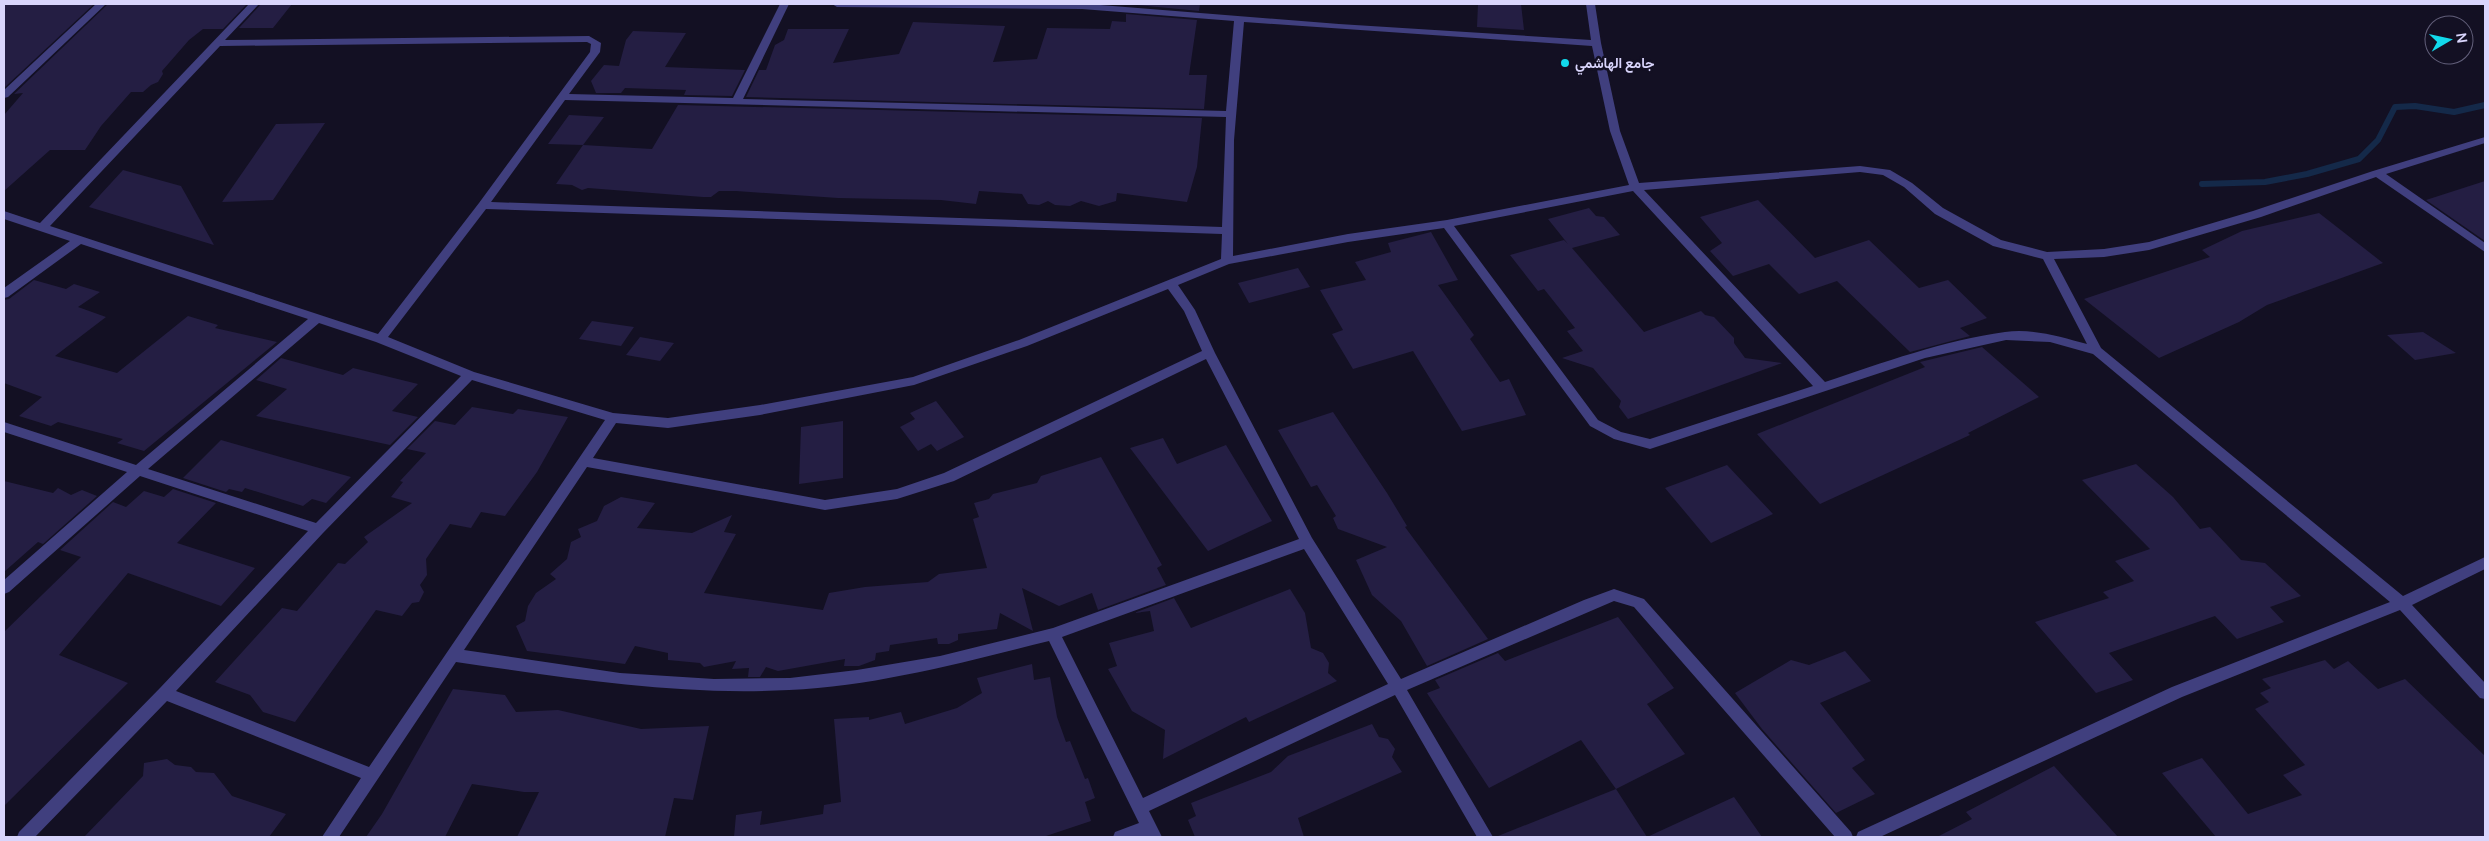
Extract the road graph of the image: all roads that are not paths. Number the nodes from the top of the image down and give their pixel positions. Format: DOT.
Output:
graph roads {
  1 [pos="101,4"];
  2 [pos="254,4"];
  3 [pos="785,4"];
  4 [pos="837,4"];
  5 [pos="1591,4"];
  6 [pos="1083,5"];
  7 [pos="1239,20"];
  8 [pos="218,43"];
  9 [pos="1596,43"];
  10 [pos="4,95"];
  11 [pos="562,97"];
  12 [pos="737,100"];
  13 [pos="1232,114"];
  14 [pos="2485,140"];
  15 [pos="2377,173"];
  16 [pos="1635,187"];
  17 [pos="483,205"];
  18 [pos="4,215"];
  19 [pos="1447,224"];
  20 [pos="42,228"];
  21 [pos="1229,231"];
  22 [pos="79,240"];
  23 [pos="2485,248"];
  24 [pos="2047,256"];
  25 [pos="1228,261"];
  26 [pos="1171,284"];
  27 [pos="4,294"];
  28 [pos="317,318"];
  29 [pos="380,339"];
  30 [pos="2097,351"];
  31 [pos="1209,353"];
  32 [pos="470,375"];
  33 [pos="1822,387"];
  34 [pos="613,418"];
  35 [pos="4,427"];
  36 [pos="584,461"];
  37 [pos="137,471"];
  38 [pos="318,529"];
  39 [pos="1308,542"];
  40 [pos="2485,563"];
  41 [pos="4,588"];
  42 [pos="2402,603"];
  43 [pos="1053,634"];
  44 [pos="452,655"];
  45 [pos="1398,688"];
  46 [pos="165,693"];
  47 [pos="2485,693"];
  48 [pos="371,775"];
  49 [pos="1141,808"];
  50 [pos="1152,832"];
  51 [pos="25,837"];
  52 [pos="330,837"];
  53 [pos="1121,837"];
  54 [pos="1485,837"];
  55 [pos="1845,837"];
  56 [pos="1864,837"];
  1 -- 10 [label="street"];
  2 -- 8 [label="street"];
  3 -- 12 [label="street"];
  4 -- 6 [label="street"];
  5 -- 9 [label="street"];
  6 -- 7 [label="street"];
  7 -- 9 [label="street"];
  7 -- 13 [label="street"];
  8 -- 11 [label="street"];
  8 -- 20 [label="street"];
  9 -- 16 [label="street"];
  11 -- 12 [label="street"];
  11 -- 17 [label="street"];
  12 -- 13 [label="street"];
  13 -- 21 [label="street"];
  14 -- 15 [label="street"];
  15 -- 23 [label="street"];
  15 -- 24 [label="street"];
  16 -- 19 [label="street"];
  16 -- 24 [label="street"];
  16 -- 33 [label="street"];
  17 -- 21 [label="street"];
  17 -- 29 [label="street"];
  18 -- 20 [label="street"];
  19 -- 25 [label="street"];
  19 -- 33 [label="street"];
  20 -- 22 [label="street"];
  21 -- 25 [label="street"];
  22 -- 27 [label="street"];
  22 -- 28 [label="street"];
  24 -- 30 [label="street"];
  25 -- 26 [label="street"];
  26 -- 31 [label="street"];
  26 -- 34 [label="street"];
  28 -- 29 [label="street"];
  28 -- 37 [label="street"];
  29 -- 32 [label="street"];
  30 -- 33 [label="street"];
  30 -- 42 [label="street"];
  31 -- 36 [label="street"];
  31 -- 39 [label="street"];
  32 -- 34 [label="street"];
  32 -- 38 [label="street"];
  34 -- 36 [label="street"];
  35 -- 37 [label="street"];
  36 -- 44 [label="street"];
  37 -- 38 [label="street"];
  37 -- 41 [label="street"];
  38 -- 46 [label="street"];
  39 -- 43 [label="street"];
  39 -- 45 [label="street"];
  40 -- 42 [label="street"];
  42 -- 47 [label="street"];
  42 -- 56 [label="street"];
  43 -- 44 [label="street"];
  43 -- 49 [label="street"];
  44 -- 48 [label="street"];
  45 -- 49 [label="street"];
  45 -- 54 [label="street"];
  45 -- 55 [label="street"];
  46 -- 48 [label="street"];
  46 -- 51 [label="street"];
  48 -- 52 [label="street"];
  49 -- 50 [label="street"];
  50 -- 53 [label="street"];
}
